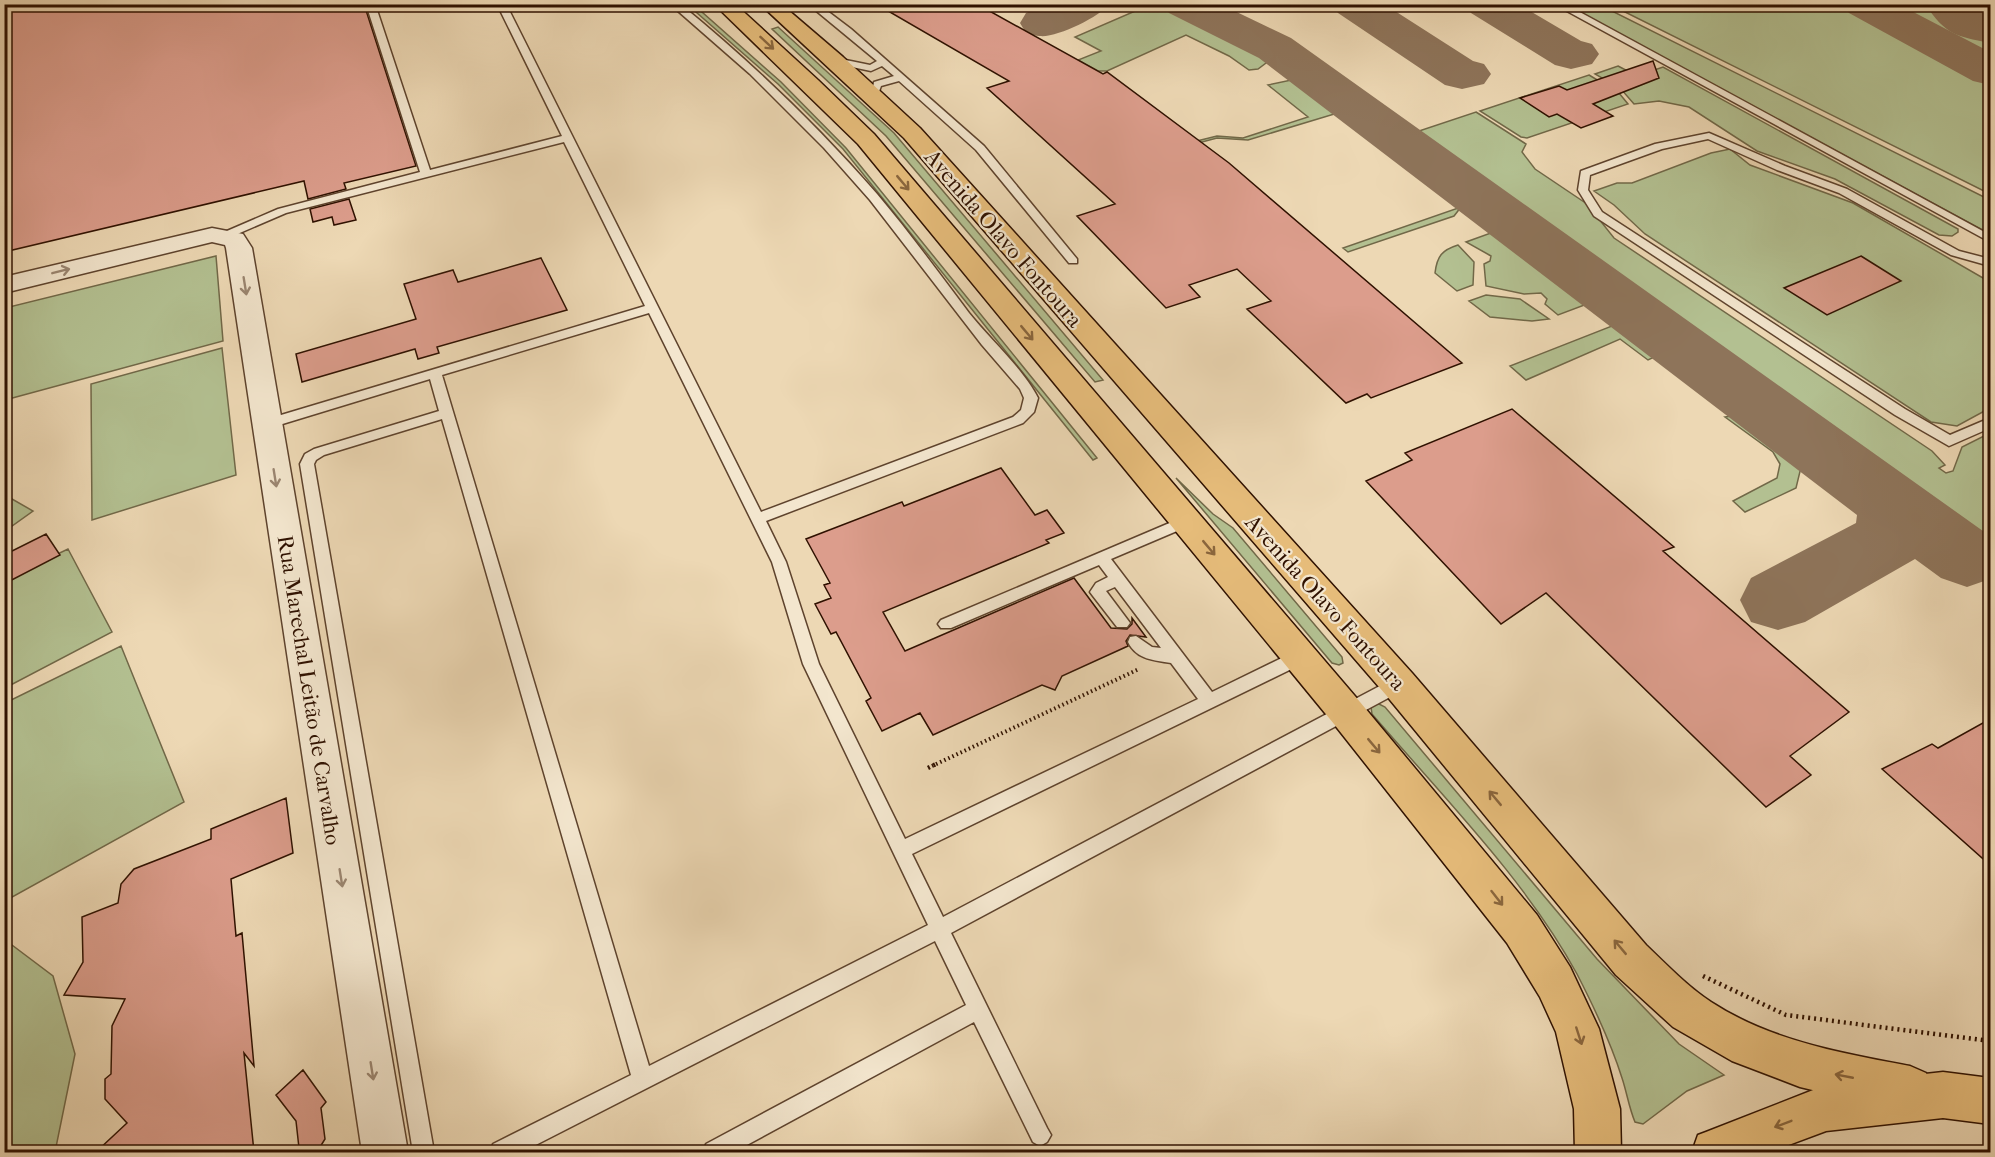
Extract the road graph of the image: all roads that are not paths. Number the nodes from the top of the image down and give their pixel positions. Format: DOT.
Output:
graph roads {
  1 [pos="370,4"];
  2 [pos="501,4"];
  3 [pos="674,4"];
  4 [pos="723,4"];
  5 [pos="769,4"];
  6 [pos="812,4"];
  7 [pos="1558,4"];
  8 [pos="836,61"];
  9 [pos="883,62"];
  10 [pos="902,77"];
  11 [pos="874,95"];
  12 [pos="567,138"];
  13 [pos="426,174"];
  14 [pos="224,236"];
  15 [pos="1990,239"];
  16 [pos="1073,261"];
  17 [pos="1990,263"];
  18 [pos="4,285"];
  19 [pos="652,308"];
  20 [pos="435,373"];
  21 [pos="447,412"];
  22 [pos="1990,423"];
  23 [pos="266,424"];
  24 [pos="1167,424"];
  25 [pos="1117,440"];
  26 [pos="1210,472"];
  27 [pos="1157,487"];
  28 [pos="757,519"];
  29 [pos="1186,521"];
  30 [pos="1101,557"];
  31 [pos="1117,579"];
  32 [pos="1122,623"];
  33 [pos="946,624"];
  34 [pos="1136,642"];
  35 [pos="1172,657"];
  36 [pos="1300,657"];
  37 [pos="1399,684"];
  38 [pos="1210,702"];
  39 [pos="1347,713"];
  40 [pos="901,850"];
  41 [pos="939,929"];
  42 [pos="978,1009"];
  43 [pos="643,1081"];
  44 [pos="1943,1095"];
  45 [pos="1990,1101"];
  46 [pos="1040,1135"];
  47 [pos="385,1152"];
  48 [pos="423,1152"];
  49 [pos="501,1152"];
  50 [pos="714,1152"];
  51 [pos="1598,1152"];
  52 [pos="1715,1152"];
  1 -- 13 [label="lane"];
  2 -- 12 [label="lane"];
  3 -- 28 [label="lane"];
  4 -- 25 [label="main road, Avenida Olavo Fontoura, one-way"];
  5 -- 8 [label="main road, Avenida Olavo Fontoura"];
  6 -- 9 [label="lane"];
  7 -- 15 [label="lane"];
  8 -- 9 [label="lane"];
  8 -- 11 [label="main road, Avenida Olavo Fontoura"];
  9 -- 10 [label="lane"];
  10 -- 11 [label="lane"];
  10 -- 16 [label="lane"];
  11 -- 24 [label="main road, Avenida Olavo Fontoura"];
  12 -- 13 [label="lane"];
  12 -- 19 [label="lane"];
  13 -- 14 [label="lane"];
  18 -- 14 [label="street, one-way"];
  14 -- 23 [label="street, Rua Marechal Leitão de Carvalho, one-way"];
  17 -- 22 [label="lane"];
  19 -- 20 [label="lane"];
  19 -- 28 [label="lane"];
  20 -- 21 [label="lane"];
  20 -- 23 [label="lane"];
  21 -- 43 [label="lane"];
  21 -- 48 [label="lane"];
  23 -- 47 [label="street, Rua Marechal Leitão de Carvalho, one-way"];
  24 -- 25 [label="main road"];
  24 -- 26 [label="main road, Avenida Olavo Fontoura"];
  25 -- 27 [label="main road, Avenida Olavo Fontoura"];
  26 -- 27 [label="main road"];
  26 -- 37 [label="main road, Avenida Olavo Fontoura"];
  27 -- 29 [label="main road, Avenida Olavo Fontoura"];
  28 -- 40 [label="lane"];
  29 -- 30 [label="lane"];
  29 -- 36 [label="main road, Avenida Olavo Fontoura, one-way"];
  30 -- 31 [label="lane"];
  30 -- 33 [label="lane"];
  31 -- 32 [label="lane"];
  31 -- 35 [label="lane"];
  34 -- 35 [label="lane"];
  35 -- 38 [label="lane"];
  36 -- 38 [label="lane"];
  36 -- 39 [label="main road, Avenida Olavo Fontoura"];
  37 -- 39 [label="lane"];
  44 -- 37 [label="main road, Avenida Olavo Fontoura, one-way"];
  38 -- 40 [label="lane"];
  39 -- 41 [label="lane"];
  39 -- 51 [label="main road, Avenida Olavo Fontoura, one-way"];
  40 -- 41 [label="lane"];
  41 -- 42 [label="lane"];
  41 -- 43 [label="lane"];
  42 -- 46 [label="lane"];
  42 -- 50 [label="lane"];
  43 -- 49 [label="lane"];
  44 -- 45 [label="main road"];
  44 -- 52 [label="main road, one-way"];
}
